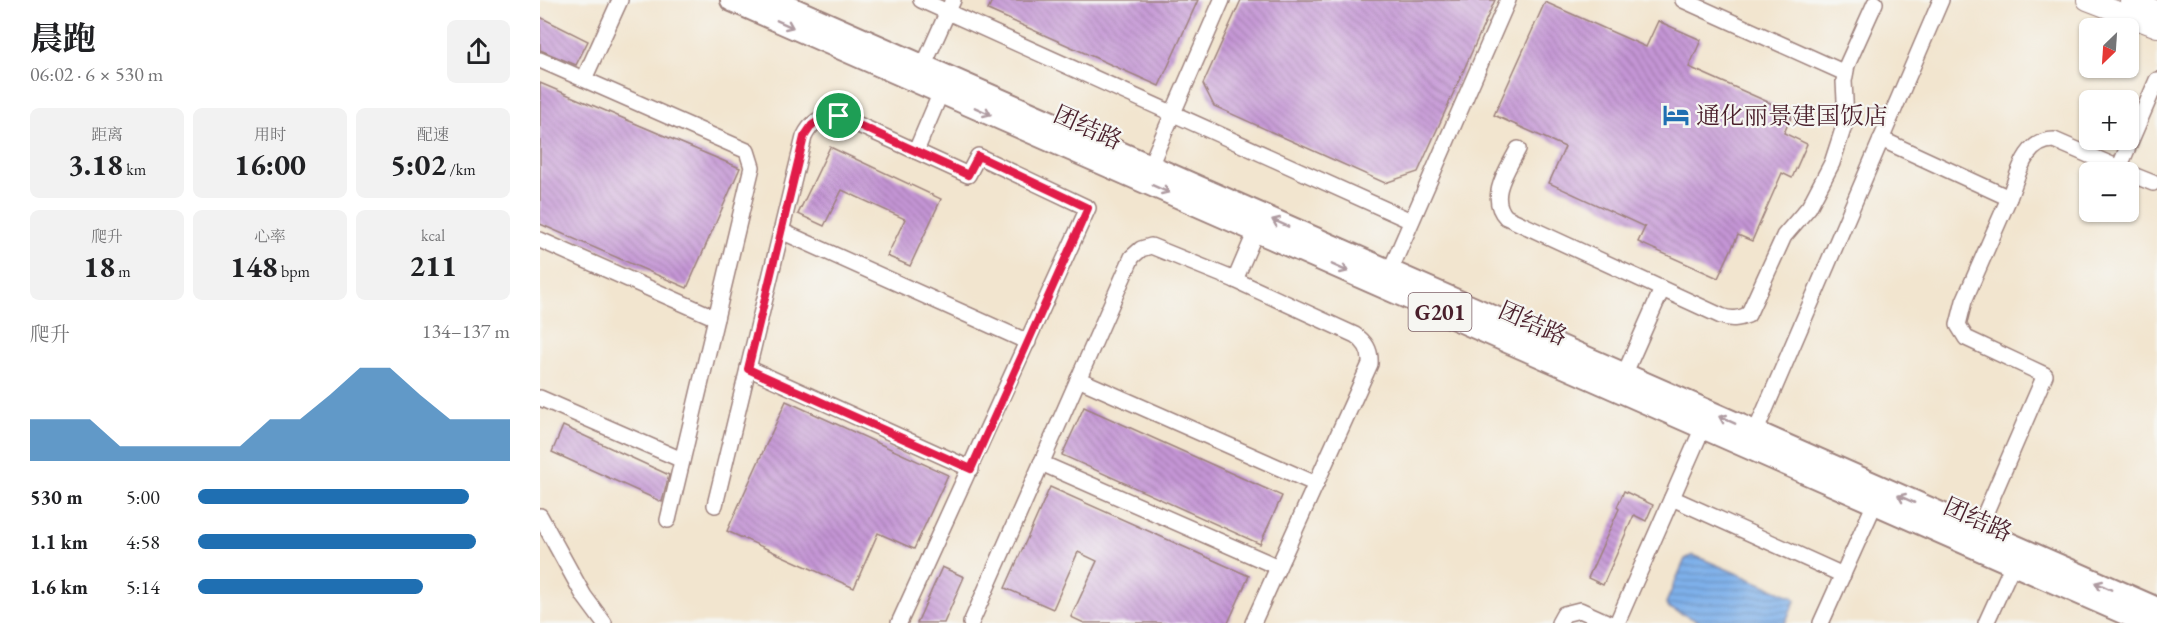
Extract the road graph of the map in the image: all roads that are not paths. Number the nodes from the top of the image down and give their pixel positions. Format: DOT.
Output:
graph roads {
  1 [pos="620,0"];
  2 [pos="732,0"];
  3 [pos="772,0"];
  4 [pos="921,0"];
  5 [pos="1222,0"];
  6 [pos="1508,0"];
  7 [pos="1683,0"];
  8 [pos="1941,0"];
  9 [pos="2087,0"];
  10 [pos="2130,0"];
  11 [pos="1875,3"];
  12 [pos="950,6"];
  13 [pos="2157,11"];
  14 [pos="2157,27"];
  15 [pos="540,60"];
  16 [pos="923,67"];
  17 [pos="1845,73"];
  18 [pos="584,79"];
  19 [pos="2157,80"];
  20 [pos="941,92"];
  21 [pos="1173,113"];
  22 [pos="1881,139"];
  23 [pos="1518,149"];
  24 [pos="916,151"];
  25 [pos="2104,162"];
  26 [pos="2128,162"];
  27 [pos="1150,166"];
  28 [pos="2139,177"];
  29 [pos="2153,183"];
  30 [pos="2009,198"];
  31 [pos="1412,221"];
  32 [pos="781,231"];
  33 [pos="1256,231"];
  34 [pos="540,240"];
  35 [pos="1390,272"];
  36 [pos="1235,280"];
  37 [pos="1662,289"];
  38 [pos="716,318"];
  39 [pos="1028,342"];
  40 [pos="748,369"];
  41 [pos="1624,375"];
  42 [pos="1078,379"];
  43 [pos="540,398"];
  44 [pos="1703,427"];
  45 [pos="1755,433"];
  46 [pos="682,460"];
  47 [pos="1041,463"];
  48 [pos="971,469"];
  49 [pos="1316,484"];
  50 [pos="1672,498"];
  51 [pos="1875,503"];
  52 [pos="715,505"];
  53 [pos="668,519"];
  54 [pos="542,521"];
  55 [pos="1978,530"];
  56 [pos="2013,564"];
  57 [pos="1278,567"];
  58 [pos="1843,575"];
  59 [pos="2157,609"];
  60 [pos="604,623"];
  61 [pos="899,623"];
  62 [pos="971,623"];
  63 [pos="1253,623"];
  64 [pos="1559,623"];
  65 [pos="1610,623"];
  66 [pos="1617,623"];
  67 [pos="1821,623"];
  68 [pos="1986,623"];
  69 [pos="2148,623"];
  1 -- 18 [label="street"];
  2 -- 20 [label="highway, 团结路 / G201, one-way"];
  3 -- 16 [label="highway, 团结路 / G201"];
  4 -- 12 [label="street"];
  5 -- 21 [label="street"];
  6 -- 31 [label="street"];
  7 -- 17 [label="street"];
  8 -- 22 [label="street"];
  9 -- 14 [label="main road"];
  10 -- 13 [label="main road"];
  11 -- 17 [label="street"];
  12 -- 16 [label="street"];
  12 -- 21 [label="street"];
  15 -- 18 [label="street"];
  16 -- 27 [label="highway, 团结路 / G201"];
  17 -- 37 [label="street"];
  18 -- 38 [label="street"];
  19 -- 26 [label="street"];
  20 -- 24 [label="street"];
  20 -- 33 [label="highway, 团结路 / G201, one-way"];
  21 -- 27 [label="street"];
  21 -- 31 [label="street"];
  22 -- 30 [label="street"];
  22 -- 45 [label="street"];
  23 -- 37 [label="street"];
  24 -- 32 [label="street"];
  24 -- 39 [label="street"];
  25 -- 30 [label="street"];
  35 -- 27 [label="highway, 团结路 / G201, one-way"];
  28 -- 29 [label="street"];
  30 -- 55 [label="street"];
  31 -- 35 [label="street"];
  32 -- 39 [label="street"];
  32 -- 40 [label="street"];
  33 -- 36 [label="street"];
  33 -- 44 [label="highway, 团结路 / G201, one-way"];
  34 -- 38 [label="street"];
  35 -- 41 [label="highway, 团结路 / G201"];
  36 -- 42 [label="street"];
  36 -- 49 [label="street"];
  37 -- 41 [label="street"];
  38 -- 46 [label="street"];
  39 -- 48 [label="street"];
  40 -- 48 [label="street"];
  40 -- 52 [label="street"];
  45 -- 41 [label="highway, 团结路 / G201, one-way"];
  42 -- 47 [label="street"];
  42 -- 49 [label="street"];
  43 -- 46 [label="street"];
  44 -- 50 [label="street"];
  44 -- 51 [label="highway, 团结路 / G201"];
  55 -- 45 [label="highway, 团结路 / G201, one-way"];
  46 -- 53 [label="street"];
  47 -- 57 [label="street"];
  47 -- 62 [label="street"];
  48 -- 61 [label="street"];
  49 -- 57 [label="street"];
  50 -- 58 [label="street"];
  50 -- 66 [label="street"];
  51 -- 56 [label="highway, 团结路 / G201"];
  51 -- 58 [label="street"];
  54 -- 60 [label="street"];
  59 -- 55 [label="highway, 团结路 / G201, one-way"];
  56 -- 68 [label="street"];
  56 -- 69 [label="highway, 团结路 / G201"];
  57 -- 63 [label="street"];
  58 -- 67 [label="street"];
  64 -- 65 [label="street"];
}
